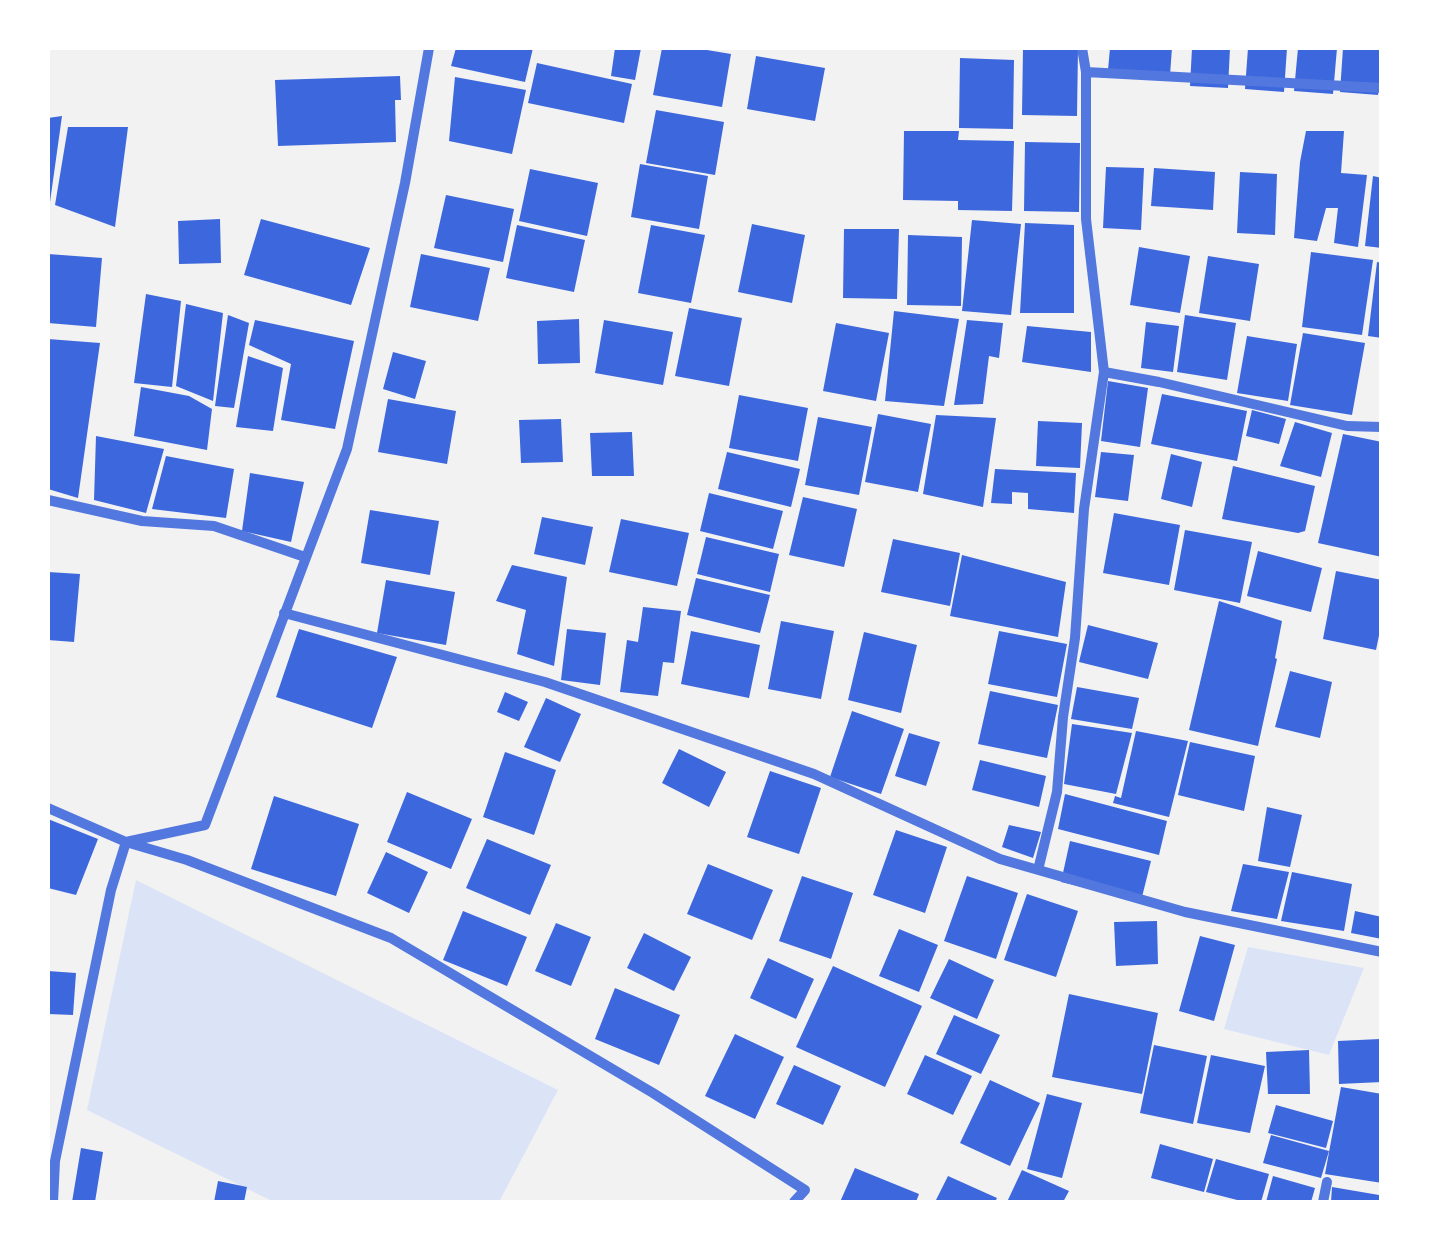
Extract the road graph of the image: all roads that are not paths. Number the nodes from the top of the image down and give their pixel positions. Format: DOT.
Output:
graph roads {
  1 [pos="429,48"];
  2 [pos="1082,48"];
  3 [pos="1086,72"];
  4 [pos="1382,88"];
  5 [pos="1104,372"];
  6 [pos="1382,427"];
  7 [pos="48,500"];
  8 [pos="306,557"];
  9 [pos="284,613"];
  10 [pos="48,808"];
  11 [pos="126,842"];
  12 [pos="1038,870"];
  13 [pos="1382,952"];
  14 [pos="1327,1182"];
  15 [pos="53,1202"];
  16 [pos="794,1202"];
  17 [pos="1323,1202"];
  1 -- 8 [label="street"];
  2 -- 3 [label="street"];
  3 -- 4 [label="street"];
  3 -- 5 [label="street"];
  5 -- 6 [label="street"];
  5 -- 12 [label="street"];
  7 -- 8 [label="street"];
  8 -- 9 [label="street"];
  9 -- 11 [label="street"];
  9 -- 12 [label="street"];
  10 -- 11 [label="street"];
  11 -- 15 [label="street"];
  11 -- 16 [label="street"];
  12 -- 13 [label="street"];
  14 -- 17 [label="street"];
}
